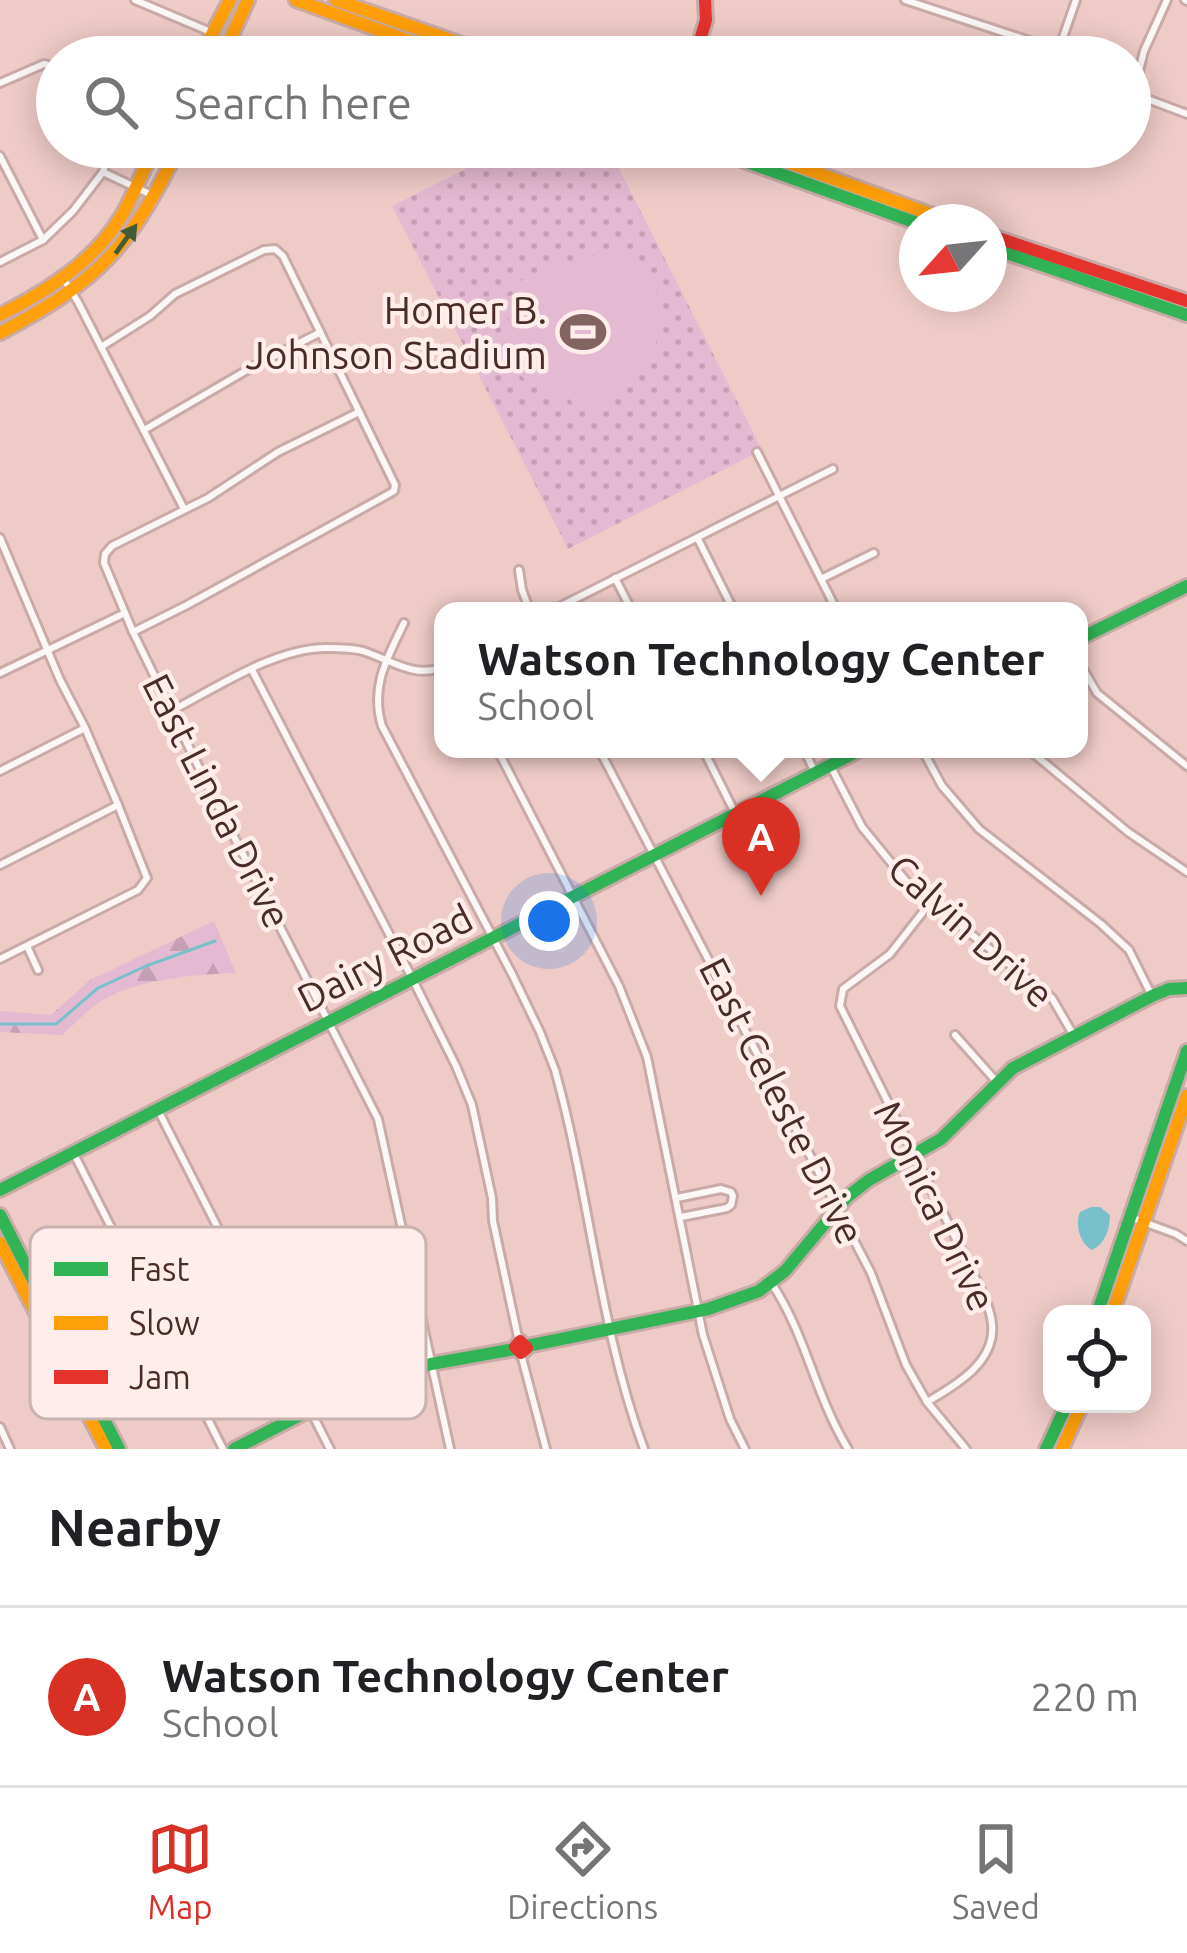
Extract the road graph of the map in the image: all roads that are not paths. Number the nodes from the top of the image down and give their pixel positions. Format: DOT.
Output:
graph roads {
  1 [pos="135,0"];
  2 [pos="230,0"];
  3 [pos="248,0"];
  4 [pos="296,0"];
  5 [pos="336,0"];
  6 [pos="705,0"];
  7 [pos="905,0"];
  8 [pos="1076,0"];
  9 [pos="1167,0"];
  10 [pos="212,33"];
  11 [pos="210,36"];
  12 [pos="232,36"];
  13 [pos="396,36"];
  14 [pos="439,36"];
  15 [pos="701,36"];
  16 [pos="1015,36"];
  17 [pos="1063,36"];
  18 [pos="1149,36"];
  19 [pos="36,67"];
  20 [pos="0,82"];
  21 [pos="1151,100"];
  22 [pos="1187,114"];
  23 [pos="0,156"];
  24 [pos="104,168"];
  25 [pos="145,168"];
  26 [pos="168,168"];
  27 [pos="780,168"];
  28 [pos="789,168"];
  29 [pos="4,171"];
  30 [pos="103,172"];
  31 [pos="801,174"];
  32 [pos="135,188"];
  33 [pos="154,196"];
  34 [pos="899,211"];
  35 [pos="44,241"];
  36 [pos="1007,243"];
  37 [pos="1007,251"];
  38 [pos="1035,256"];
  39 [pos="0,262"];
  40 [pos="63,278"];
  41 [pos="1137,291"];
  42 [pos="73,293"];
  43 [pos="1187,301"];
  44 [pos="0,315"];
  45 [pos="1187,315"];
  46 [pos="0,333"];
  47 [pos="320,333"];
  48 [pos="101,347"];
  49 [pos="359,412"];
  50 [pos="144,430"];
  51 [pos="758,452"];
  52 [pos="833,469"];
  53 [pos="779,496"];
  54 [pos="184,509"];
  55 [pos="0,538"];
  56 [pos="697,538"];
  57 [pos="874,554"];
  58 [pos="519,570"];
  59 [pos="615,578"];
  60 [pos="821,579"];
  61 [pos="1187,586"];
  62 [pos="527,602"];
  63 [pos="568,602"];
  64 [pos="627,602"];
  65 [pos="729,602"];
  66 [pos="832,602"];
  67 [pos="125,613"];
  68 [pos="404,623"];
  69 [pos="133,632"];
  70 [pos="1088,635"];
  71 [pos="49,651"];
  72 [pos="386,661"];
  73 [pos="252,670"];
  74 [pos="434,670"];
  75 [pos="0,674"];
  76 [pos="1088,678"];
  77 [pos="171,711"];
  78 [pos="85,728"];
  79 [pos="502,758"];
  80 [pos="604,758"];
  81 [pos="708,758"];
  82 [pos="808,758"];
  83 [pos="844,758"];
  84 [pos="927,758"];
  85 [pos="1039,758"];
  86 [pos="830,765"];
  87 [pos="1187,766"];
  88 [pos="0,771"];
  89 [pos="815,772"];
  90 [pos="118,805"];
  91 [pos="735,813"];
  92 [pos="653,854"];
  93 [pos="0,865"];
  94 [pos="1187,872"];
  95 [pos="572,896"];
  96 [pos="930,903"];
  97 [pos="491,937"];
  98 [pos="27,946"];
  99 [pos="0,959"];
  100 [pos="38,970"];
  101 [pos="412,978"];
  102 [pos="1187,988"];
  103 [pos="1153,996"];
  104 [pos="328,1021"];
  105 [pos="955,1035"];
  106 [pos="1074,1036"];
  107 [pos="1187,1051"];
  108 [pos="996,1081"];
  109 [pos="1187,1096"];
  110 [pos="157,1109"];
  111 [pos="1174,1133"];
  112 [pos="73,1152"];
  113 [pos="912,1156"];
  114 [pos="0,1190"];
  115 [pos="677,1198"];
  116 [pos="837,1208"];
  117 [pos="0,1215"];
  118 [pos="681,1217"];
  119 [pos="1137,1220"];
  120 [pos="111,1227"];
  121 [pos="217,1227"];
  122 [pos="402,1227"];
  123 [pos="1187,1241"];
  124 [pos="0,1243"];
  125 [pos="30,1281"];
  126 [pos="772,1283"];
  127 [pos="30,1294"];
  128 [pos="1101,1305"];
  129 [pos="1114,1305"];
  130 [pos="699,1310"];
  131 [pos="609,1328"];
  132 [pos="426,1340"];
  133 [pos="520,1347"];
  134 [pos="431,1364"];
  135 [pos="426,1366"];
  136 [pos="927,1402"];
  137 [pos="1070,1413"];
  138 [pos="1072,1413"];
  139 [pos="93,1419"];
  140 [pos="102,1419"];
  141 [pos="208,1419"];
  142 [pos="292,1419"];
  143 [pos="315,1419"];
  144 [pos="0,1427"];
  145 [pos="10,1449"];
  146 [pos="106,1449"];
  147 [pos="119,1449"];
  148 [pos="223,1449"];
  149 [pos="233,1449"];
  150 [pos="330,1449"];
  151 [pos="450,1449"];
  152 [pos="546,1449"];
  153 [pos="644,1449"];
  154 [pos="745,1449"];
  155 [pos="848,1449"];
  156 [pos="967,1449"];
  157 [pos="1046,1449"];
  158 [pos="1062,1449"];
  1 -- 10 [label="street"];
  2 -- 10 [label="street"];
  3 -- 12 [label="street"];
  4 -- 13 [label="street"];
  5 -- 14 [label="street"];
  6 -- 15 [label="street"];
  7 -- 16 [label="street"];
  8 -- 17 [label="street"];
  9 -- 18 [label="street"];
  10 -- 11 [label="street"];
  19 -- 20 [label="street"];
  21 -- 22 [label="street"];
  23 -- 29 [label="street"];
  24 -- 30 [label="street"];
  25 -- 32 [label="street"];
  26 -- 33 [label="street"];
  27 -- 31 [label="street"];
  28 -- 31 [label="street"];
  29 -- 35 [label="street"];
  30 -- 32 [label="street"];
  30 -- 35 [label="street"];
  31 -- 34 [label="street"];
  32 -- 33 [label="street"];
  32 -- 40 [label="street"];
  42 -- 33 [label="street, one-way"];
  35 -- 39 [label="street"];
  36 -- 38 [label="street"];
  37 -- 38 [label="street"];
  38 -- 41 [label="street"];
  40 -- 42 [label="street"];
  40 -- 44 [label="street"];
  41 -- 43 [label="street"];
  41 -- 45 [label="street"];
  42 -- 46 [label="street"];
  42 -- 48 [label="street"];
  47 -- 48 [label="street"];
  47 -- 49 [label="street"];
  47 -- 50 [label="street"];
  48 -- 50 [label="street"];
  49 -- 54 [label="street"];
  49 -- 69 [label="street"];
  50 -- 54 [label="street"];
  51 -- 53 [label="street"];
  52 -- 53 [label="street"];
  53 -- 56 [label="street"];
  53 -- 60 [label="street"];
  54 -- 67 [label="street, East Linda Drive"];
  55 -- 71 [label="street"];
  56 -- 59 [label="street"];
  56 -- 65 [label="street"];
  57 -- 60 [label="street"];
  58 -- 62 [label="street"];
  59 -- 63 [label="street"];
  59 -- 64 [label="street"];
  60 -- 66 [label="street"];
  61 -- 70 [label="street"];
  67 -- 69 [label="street, East Linda Drive"];
  67 -- 71 [label="street"];
  68 -- 72 [label="street"];
  69 -- 77 [label="street, East Linda Drive"];
  71 -- 75 [label="street"];
  71 -- 78 [label="street"];
  72 -- 73 [label="street"];
  72 -- 74 [label="street"];
  72 -- 97 [label="street"];
  73 -- 77 [label="street"];
  73 -- 101 [label="street"];
  76 -- 87 [label="street"];
  77 -- 104 [label="street, East Linda Drive"];
  78 -- 88 [label="street"];
  78 -- 90 [label="street"];
  79 -- 95 [label="street"];
  80 -- 92 [label="street, East Celeste Drive"];
  81 -- 91 [label="street"];
  82 -- 89 [label="street"];
  83 -- 86 [label="street, Dairy Road"];
  84 -- 103 [label="street"];
  85 -- 94 [label="street"];
  86 -- 89 [label="street, Dairy Road"];
  86 -- 96 [label="street, Calvin Drive"];
  89 -- 91 [label="street, Dairy Road"];
  90 -- 93 [label="street"];
  90 -- 98 [label="street"];
  91 -- 92 [label="street, Dairy Road"];
  92 -- 95 [label="street, Dairy Road"];
  92 -- 116 [label="street, East Celeste Drive"];
  95 -- 97 [label="street, Dairy Road"];
  95 -- 115 [label="street"];
  96 -- 106 [label="street, Calvin Drive"];
  96 -- 113 [label="street, Monica Drive"];
  97 -- 101 [label="street, Dairy Road"];
  97 -- 131 [label="street"];
  98 -- 99 [label="street"];
  98 -- 100 [label="street"];
  101 -- 104 [label="street, Dairy Road"];
  101 -- 133 [label="street"];
  102 -- 103 [label="street"];
  103 -- 106 [label="street"];
  104 -- 110 [label="street, Dairy Road"];
  104 -- 122 [label="street, East Linda Drive"];
  105 -- 108 [label="street"];
  106 -- 108 [label="street"];
  107 -- 111 [label="street"];
  108 -- 113 [label="street"];
  109 -- 111 [label="street"];
  110 -- 112 [label="street, Dairy Road"];
  110 -- 121 [label="street"];
  111 -- 119 [label="street"];
  112 -- 114 [label="street, Dairy Road"];
  112 -- 120 [label="street"];
  113 -- 116 [label="street"];
  113 -- 136 [label="street, Monica Drive"];
  115 -- 118 [label="street"];
  115 -- 118 [label="street"];
  116 -- 126 [label="street"];
  116 -- 136 [label="street, East Celeste Drive"];
  117 -- 125 [label="street"];
  118 -- 130 [label="street"];
  119 -- 123 [label="street"];
  119 -- 128 [label="street"];
  119 -- 129 [label="street"];
  124 -- 127 [label="street"];
  126 -- 130 [label="street"];
  126 -- 155 [label="street"];
  130 -- 131 [label="street"];
  130 -- 154 [label="street"];
  131 -- 133 [label="street"];
  131 -- 153 [label="street"];
  132 -- 134 [label="street, East Linda Drive"];
  133 -- 134 [label="street"];
  133 -- 152 [label="street"];
  134 -- 135 [label="street"];
  134 -- 151 [label="street, East Linda Drive"];
  136 -- 156 [label="street, East Celeste Drive"];
  137 -- 157 [label="street"];
  138 -- 158 [label="street"];
  139 -- 146 [label="street"];
  140 -- 147 [label="street"];
  141 -- 148 [label="street"];
  142 -- 149 [label="street"];
  143 -- 150 [label="street"];
  144 -- 145 [label="street"];
}
